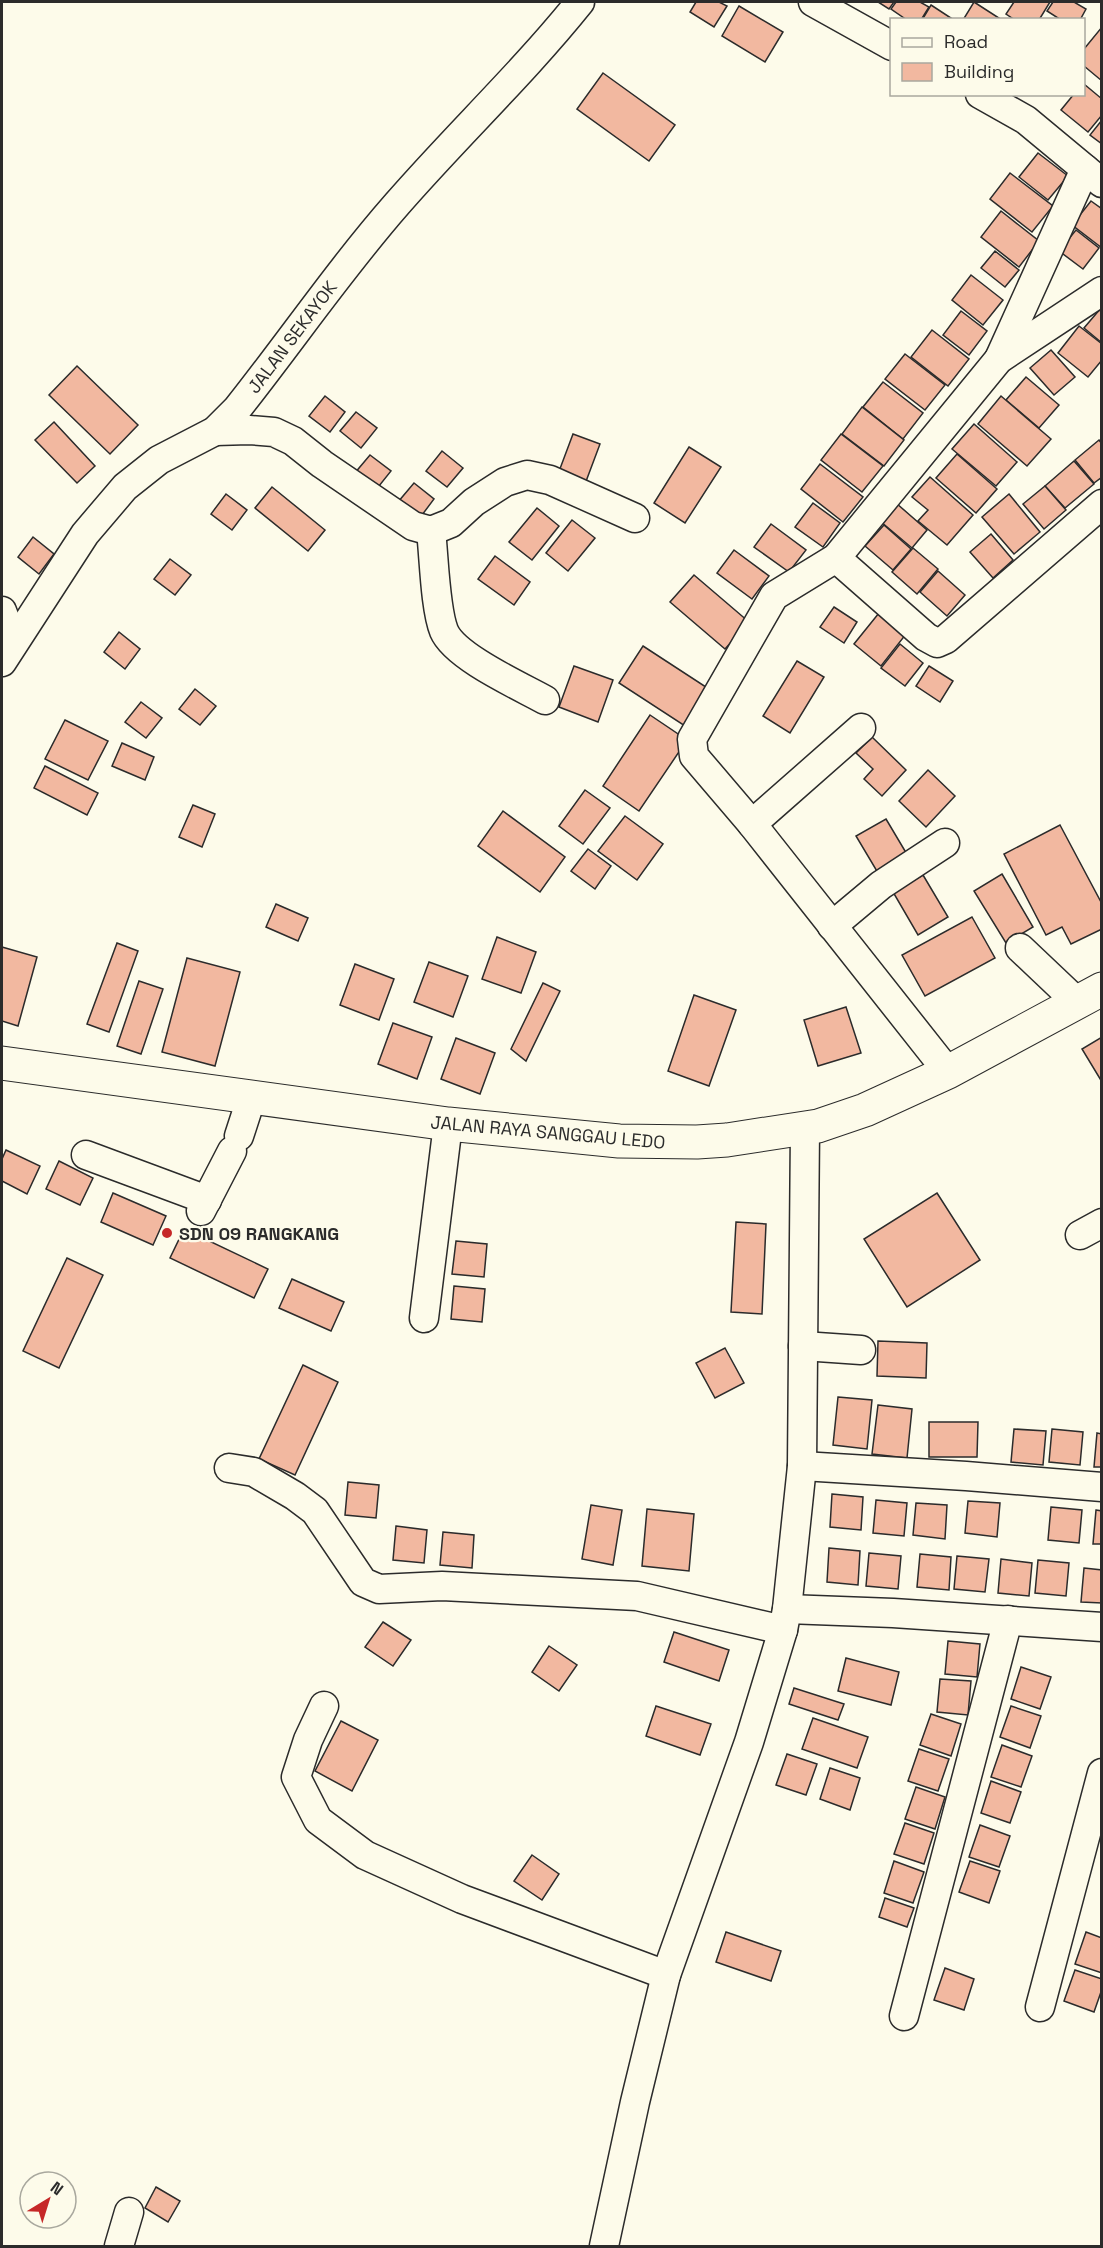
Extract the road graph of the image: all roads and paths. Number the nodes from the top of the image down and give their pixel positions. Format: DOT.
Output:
graph roads {
  1 [pos="580,2"];
  2 [pos="813,2"];
  3 [pos="890,45"];
  4 [pos="984,96"];
  5 [pos="1093,176"];
  6 [pos="1101,291"];
  7 [pos="999,359"];
  8 [pos="215,431"];
  9 [pos="1101,504"];
  10 [pos="635,518"];
  11 [pos="431,531"];
  12 [pos="836,558"];
  13 [pos="2,611"];
  14 [pos="8,652"];
  15 [pos="545,700"];
  16 [pos="861,728"];
  17 [pos="752,824"];
  18 [pos="945,843"];
  19 [pos="832,926"];
  20 [pos="1020,948"];
  21 [pos="1089,995"];
  22 [pos="2,1063"];
  23 [pos="948,1072"];
  24 [pos="251,1099"];
  25 [pos="448,1124"];
  26 [pos="806,1128"];
  27 [pos="86,1155"];
  28 [pos="424,1318"];
  29 [pos="803,1346"];
  30 [pos="861,1350"];
  31 [pos="802,1466"];
  32 [pos="229,1468"];
  33 [pos="1101,1487"];
  34 [pos="785,1620"];
  35 [pos="1008,1620"];
  36 [pos="1101,1627"];
  37 [pos="324,1706"];
  38 [pos="1101,1773"];
  39 [pos="666,1975"];
  40 [pos="1040,2007"];
  41 [pos="904,2016"];
  42 [pos="129,2212"];
  43 [pos="119,2247"];
  44 [pos="603,2247"];
  1 -- 8 [label="street, JALAN SEKAYOK"];
  2 -- 3 [label="street"];
  4 -- 5 [label="street"];
  5 -- 7 [label="street"];
  6 -- 7 [label="street"];
  7 -- 12 [label="street"];
  8 -- 11 [label="street"];
  8 -- 14 [label="street, JALAN SEKAYOK"];
  9 -- 12 [label="street"];
  10 -- 11 [label="street"];
  11 -- 15 [label="street"];
  12 -- 17 [label="street"];
  13 -- 14 [label="street"];
  16 -- 17 [label="street"];
  17 -- 19 [label="street"];
  18 -- 19 [label="street"];
  19 -- 23 [label="street"];
  20 -- 21 [label="street"];
  21 -- 23 [label="highway, JALAN RAYA SANGGAU LEDO"];
  22 -- 24 [label="highway, JALAN RAYA SANGGAU LEDO"];
  23 -- 26 [label="highway, JALAN RAYA SANGGAU LEDO"];
  24 -- 25 [label="highway, JALAN RAYA SANGGAU LEDO"];
  24 -- 27 [label="street"];
  25 -- 26 [label="highway, JALAN RAYA SANGGAU LEDO"];
  25 -- 28 [label="street"];
  26 -- 29 [label="street"];
  29 -- 30 [label="street"];
  29 -- 31 [label="street"];
  31 -- 33 [label="street"];
  31 -- 34 [label="street"];
  32 -- 34 [label="street"];
  34 -- 35 [label="street"];
  34 -- 39 [label="street"];
  35 -- 36 [label="street"];
  35 -- 41 [label="street"];
  37 -- 39 [label="street"];
  38 -- 40 [label="street"];
  39 -- 44 [label="street"];
  42 -- 43 [label="street"];
}
